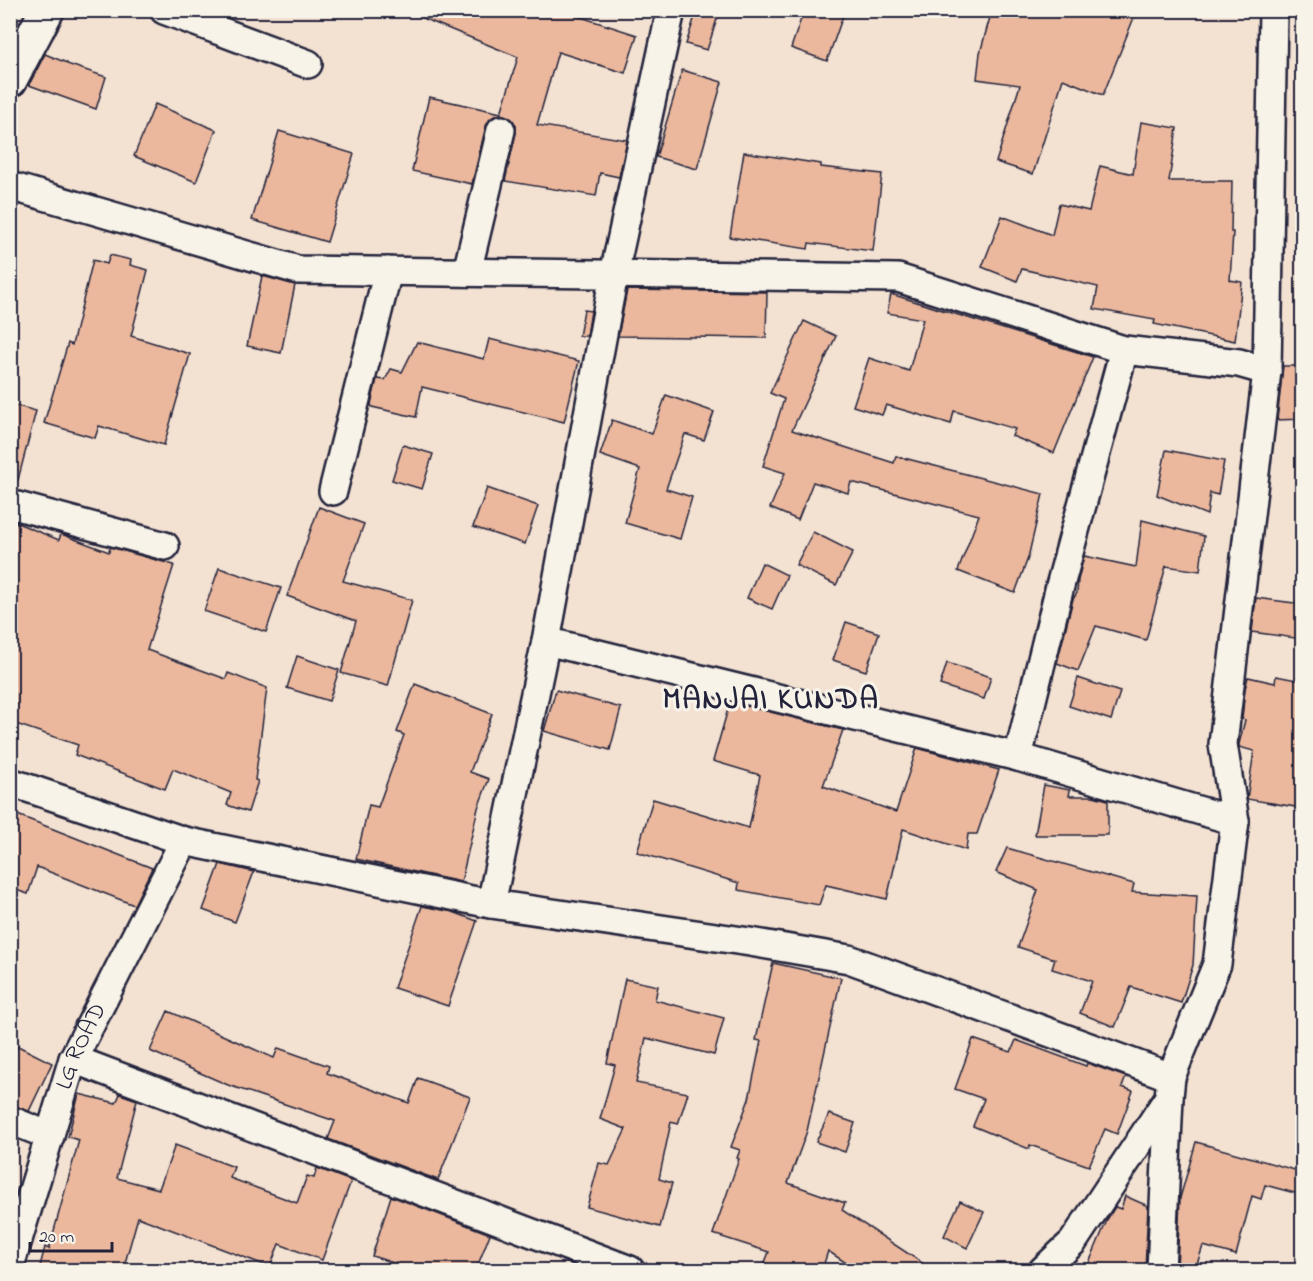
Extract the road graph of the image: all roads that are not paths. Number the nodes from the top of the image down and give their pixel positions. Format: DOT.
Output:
graph roads {
  1 [pos="46,10"];
  2 [pos="164,10"];
  3 [pos="671,10"];
  4 [pos="1273,10"];
  5 [pos="308,64"];
  6 [pos="10,80"];
  7 [pos="501,130"];
  8 [pos="10,186"];
  9 [pos="388,271"];
  10 [pos="467,272"];
  11 [pos="614,274"];
  12 [pos="1124,350"];
  13 [pos="1267,370"];
  14 [pos="333,491"];
  15 [pos="10,504"];
  16 [pos="165,546"];
  17 [pos="546,641"];
  18 [pos="1018,757"];
  19 [pos="10,782"];
  20 [pos="1235,821"];
  21 [pos="184,841"];
  22 [pos="491,904"];
  23 [pos="73,1059"];
  24 [pos="1170,1087"];
  25 [pos="10,1120"];
  26 [pos="50,1136"];
  27 [pos="10,1266"];
  28 [pos="630,1270"];
  29 [pos="1043,1270"];
  30 [pos="1161,1270"];
  1 -- 6 [label="street"];
  2 -- 5 [label="street"];
  3 -- 11 [label="street"];
  4 -- 13 [label="street"];
  7 -- 10 [label="street"];
  8 -- 9 [label="street"];
  9 -- 10 [label="street"];
  9 -- 14 [label="street"];
  10 -- 11 [label="street"];
  11 -- 12 [label="street"];
  11 -- 17 [label="street"];
  12 -- 13 [label="street"];
  12 -- 18 [label="street"];
  13 -- 20 [label="street"];
  15 -- 16 [label="street"];
  17 -- 18 [label="street"];
  17 -- 22 [label="street"];
  18 -- 20 [label="street"];
  19 -- 21 [label="street"];
  20 -- 24 [label="street"];
  21 -- 22 [label="street"];
  21 -- 23 [label="street, LG ROAD"];
  22 -- 24 [label="street"];
  23 -- 26 [label="street, LG ROAD"];
  23 -- 28 [label="street"];
  24 -- 29 [label="street"];
  24 -- 30 [label="street"];
  25 -- 26 [label="street"];
  26 -- 27 [label="street, LG ROAD"];
}
